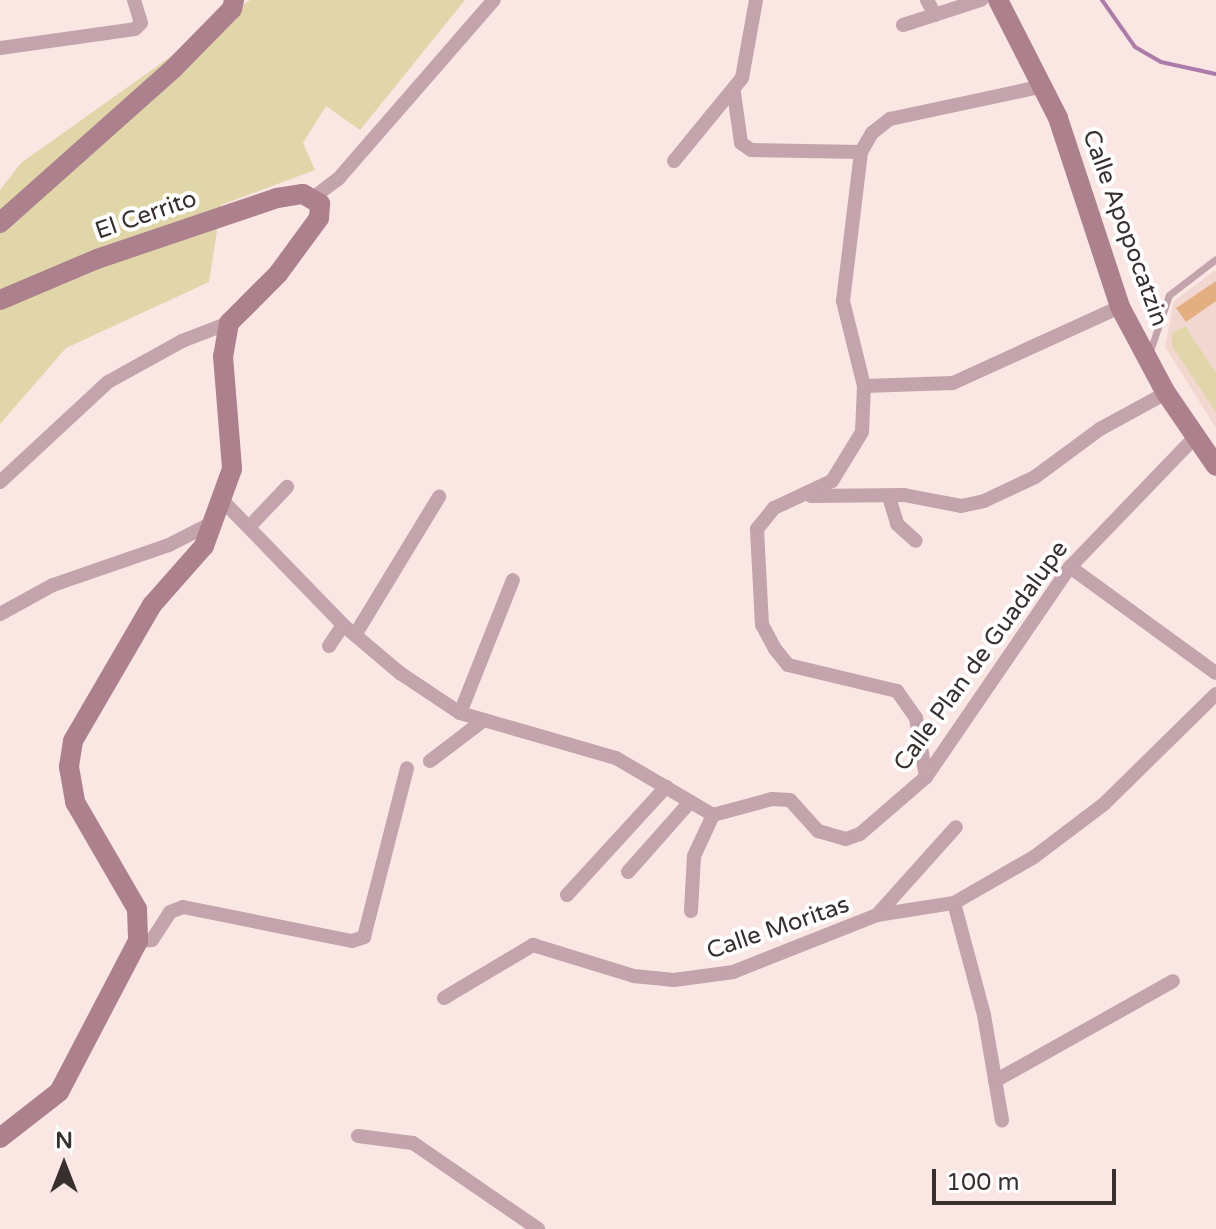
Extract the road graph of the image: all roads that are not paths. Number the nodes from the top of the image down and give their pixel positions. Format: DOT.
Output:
graph roads {
  1 [pos="134,0"];
  2 [pos="234,0"];
  3 [pos="494,0"];
  4 [pos="756,0"];
  5 [pos="927,0"];
  6 [pos="981,0"];
  7 [pos="998,0"];
  8 [pos="935,15"];
  9 [pos="903,25"];
  10 [pos="0,48"];
  11 [pos="1044,86"];
  12 [pos="734,93"];
  13 [pos="861,152"];
  14 [pos="674,161"];
  15 [pos="314,197"];
  16 [pos="0,223"];
  17 [pos="1216,259"];
  18 [pos="0,300"];
  19 [pos="1120,307"];
  20 [pos="229,323"];
  21 [pos="1145,359"];
  22 [pos="864,386"];
  23 [pos="1166,393"];
  24 [pos="1196,436"];
  25 [pos="1215,461"];
  26 [pos="0,482"];
  27 [pos="287,487"];
  28 [pos="804,496"];
  29 [pos="439,497"];
  30 [pos="889,497"];
  31 [pos="223,501"];
  32 [pos="214,521"];
  33 [pos="250,526"];
  34 [pos="916,541"];
  35 [pos="1070,567"];
  36 [pos="513,580"];
  37 [pos="0,614"];
  38 [pos="349,630"];
  39 [pos="329,646"];
  40 [pos="1216,673"];
  41 [pos="1216,694"];
  42 [pos="460,713"];
  43 [pos="480,723"];
  44 [pos="430,761"];
  45 [pos="407,768"];
  46 [pos="926,777"];
  47 [pos="666,787"];
  48 [pos="690,802"];
  49 [pos="713,815"];
  50 [pos="956,827"];
  51 [pos="628,872"];
  52 [pos="567,895"];
  53 [pos="954,903"];
  54 [pos="691,911"];
  55 [pos="877,915"];
  56 [pos="138,941"];
  57 [pos="1173,981"];
  58 [pos="444,998"];
  59 [pos="995,1081"];
  60 [pos="1002,1120"];
  61 [pos="358,1136"];
  62 [pos="0,1138"];
  63 [pos="538,1229"];
  1 -- 10 [label="street"];
  2 -- 16 [label="main road"];
  3 -- 15 [label="street"];
  4 -- 12 [label="street"];
  5 -- 8 [label="street"];
  6 -- 8 [label="street"];
  7 -- 11 [label="main road, Calle Apopocatzin"];
  8 -- 9 [label="street"];
  11 -- 13 [label="street"];
  11 -- 19 [label="main road, Calle Apopocatzin"];
  12 -- 13 [label="street"];
  12 -- 14 [label="street"];
  13 -- 22 [label="street"];
  15 -- 18 [label="main road, El Cerrito"];
  15 -- 20 [label="main road"];
  17 -- 21 [label="lane"];
  19 -- 21 [label="main road, Calle Apopocatzin"];
  19 -- 22 [label="street"];
  20 -- 26 [label="street"];
  20 -- 31 [label="main road"];
  21 -- 23 [label="main road, Calle Apopocatzin"];
  22 -- 28 [label="street"];
  23 -- 24 [label="main road, Calle Apopocatzin"];
  23 -- 30 [label="street"];
  24 -- 25 [label="main road, Calle Apopocatzin"];
  24 -- 35 [label="street, Calle Plan de Guadalupe"];
  27 -- 33 [label="street"];
  28 -- 30 [label="street"];
  28 -- 46 [label="street"];
  29 -- 38 [label="street"];
  30 -- 34 [label="street"];
  31 -- 32 [label="main road"];
  31 -- 33 [label="street"];
  32 -- 37 [label="street"];
  32 -- 56 [label="main road"];
  33 -- 38 [label="street"];
  35 -- 40 [label="street"];
  35 -- 46 [label="street, Calle Plan de Guadalupe"];
  36 -- 42 [label="street"];
  38 -- 39 [label="street"];
  38 -- 42 [label="street"];
  41 -- 53 [label="street"];
  42 -- 43 [label="street"];
  43 -- 44 [label="street"];
  43 -- 47 [label="street"];
  45 -- 56 [label="street"];
  46 -- 49 [label="street, Calle Plan de Guadalupe"];
  47 -- 48 [label="street"];
  47 -- 52 [label="street"];
  48 -- 49 [label="street"];
  48 -- 51 [label="street"];
  49 -- 54 [label="street"];
  50 -- 55 [label="street"];
  53 -- 55 [label="street, Calle Moritas"];
  53 -- 59 [label="street"];
  55 -- 58 [label="street, Calle Moritas"];
  56 -- 62 [label="main road"];
  57 -- 59 [label="street"];
  59 -- 60 [label="street"];
  61 -- 63 [label="street"];
}
